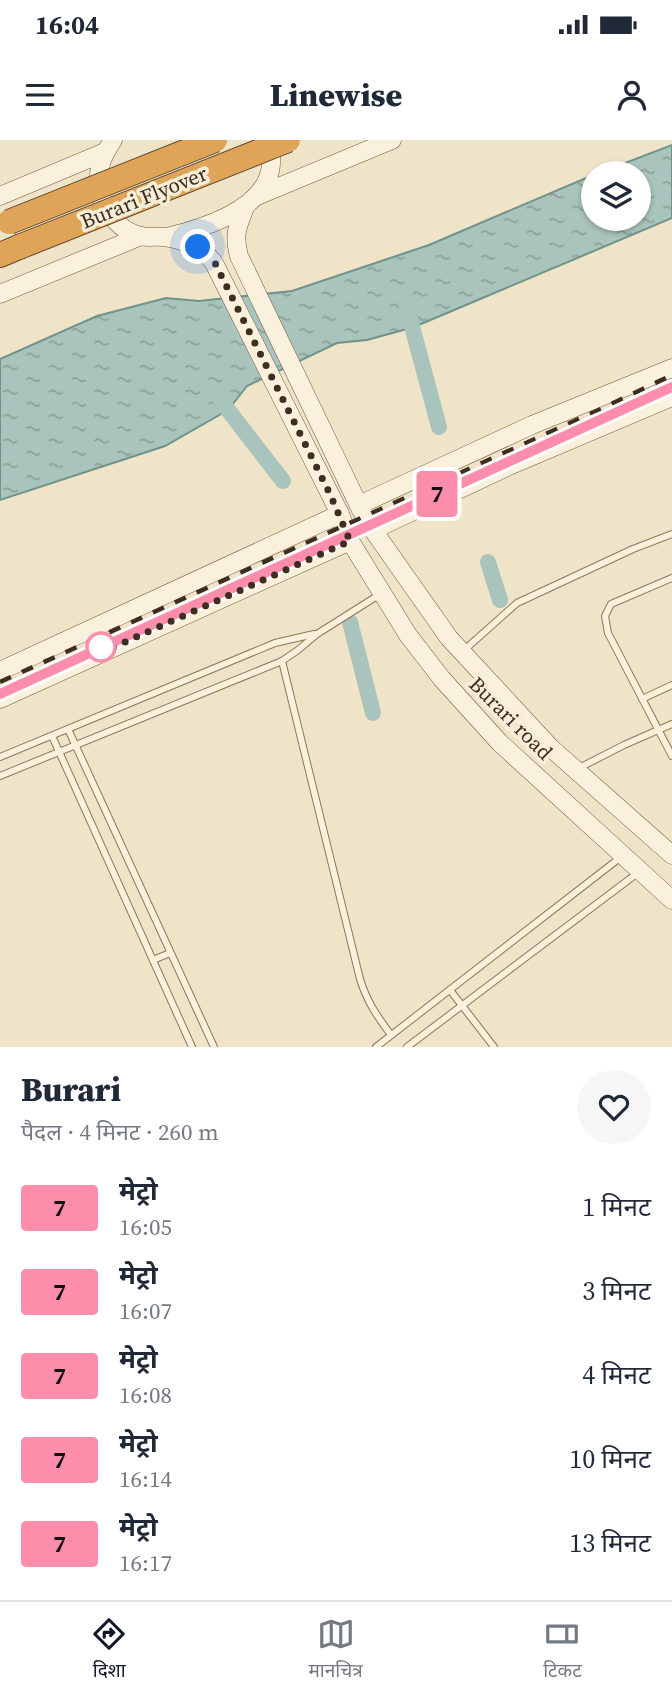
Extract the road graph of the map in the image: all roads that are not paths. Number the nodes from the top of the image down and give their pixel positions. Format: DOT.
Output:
graph roads {
  1 [pos="215,140"];
  2 [pos="269,140"];
  3 [pos="288,140"];
  4 [pos="392,140"];
  5 [pos="109,146"];
  6 [pos="350,148"];
  7 [pos="0,196"];
  8 [pos="251,200"];
  9 [pos="0,226"];
  10 [pos="141,236"];
  11 [pos="167,237"];
  12 [pos="0,255"];
  13 [pos="0,294"];
  14 [pos="672,368"];
  15 [pos="672,397"];
  16 [pos="359,505"];
  17 [pos="340,514"];
  18 [pos="373,530"];
  19 [pos="672,534"];
  20 [pos="350,541"];
  21 [pos="672,578"];
  22 [pos="382,593"];
  23 [pos="317,634"];
  24 [pos="462,652"];
  25 [pos="282,660"];
  26 [pos="0,671"];
  27 [pos="672,685"];
  28 [pos="0,699"];
  29 [pos="642,699"];
  30 [pos="672,724"];
  31 [pos="68,729"];
  32 [pos="658,730"];
  33 [pos="52,736"];
  34 [pos="75,745"];
  35 [pos="60,752"];
  36 [pos="671,753"];
  37 [pos="0,757"];
  38 [pos="575,770"];
  39 [pos="0,776"];
  40 [pos="623,855"];
  41 [pos="672,855"];
  42 [pos="641,871"];
  43 [pos="672,900"];
  44 [pos="170,953"];
  45 [pos="153,960"];
  46 [pos="450,990"];
  47 [pos="462,1006"];
  48 [pos="391,1035"];
  49 [pos="192,1047"];
  50 [pos="214,1047"];
  51 [pos="376,1047"];
  52 [pos="407,1047"];
  53 [pos="494,1047"];
  1 -- 9 [label="highway, Burari Flyover, bridge"];
  2 -- 8 [label="main road"];
  3 -- 12 [label="highway, Burari Flyover, bridge"];
  4 -- 6 [label="main road"];
  5 -- 7 [label="main road"];
  5 -- 10 [label="main road"];
  6 -- 8 [label="main road"];
  8 -- 11 [label="main road"];
  8 -- 16 [label="main road, Burari road"];
  10 -- 11 [label="main road"];
  10 -- 13 [label="main road"];
  11 -- 17 [label="main road, Burari road"];
  14 -- 16 [label="main road"];
  15 -- 18 [label="main road"];
  16 -- 18 [label="main road, Burari road"];
  17 -- 20 [label="main road, Burari road"];
  17 -- 26 [label="main road"];
  18 -- 24 [label="main road, Burari road"];
  19 -- 24 [label="lane"];
  20 -- 22 [label="main road, Burari road"];
  20 -- 28 [label="main road"];
  21 -- 29 [label="lane"];
  22 -- 23 [label="lane"];
  22 -- 40 [label="main road, Burari road"];
  23 -- 25 [label="lane"];
  23 -- 31 [label="lane"];
  24 -- 38 [label="main road, Burari road"];
  25 -- 34 [label="lane"];
  25 -- 48 [label="lane"];
  27 -- 29 [label="lane"];
  29 -- 32 [label="lane"];
  30 -- 32 [label="lane"];
  31 -- 33 [label="lane"];
  31 -- 34 [label="lane"];
  32 -- 36 [label="lane"];
  32 -- 38 [label="lane"];
  33 -- 35 [label="lane"];
  33 -- 37 [label="lane"];
  34 -- 35 [label="lane"];
  34 -- 44 [label="lane"];
  35 -- 39 [label="lane"];
  35 -- 45 [label="lane"];
  38 -- 41 [label="main road, Burari road"];
  40 -- 42 [label="main road, Burari road"];
  40 -- 46 [label="lane"];
  42 -- 43 [label="main road, Burari road"];
  42 -- 47 [label="lane"];
  44 -- 45 [label="lane"];
  44 -- 50 [label="lane"];
  45 -- 49 [label="lane"];
  46 -- 47 [label="lane"];
  46 -- 48 [label="lane"];
  47 -- 52 [label="lane"];
  47 -- 53 [label="lane"];
  48 -- 51 [label="lane"];
}
